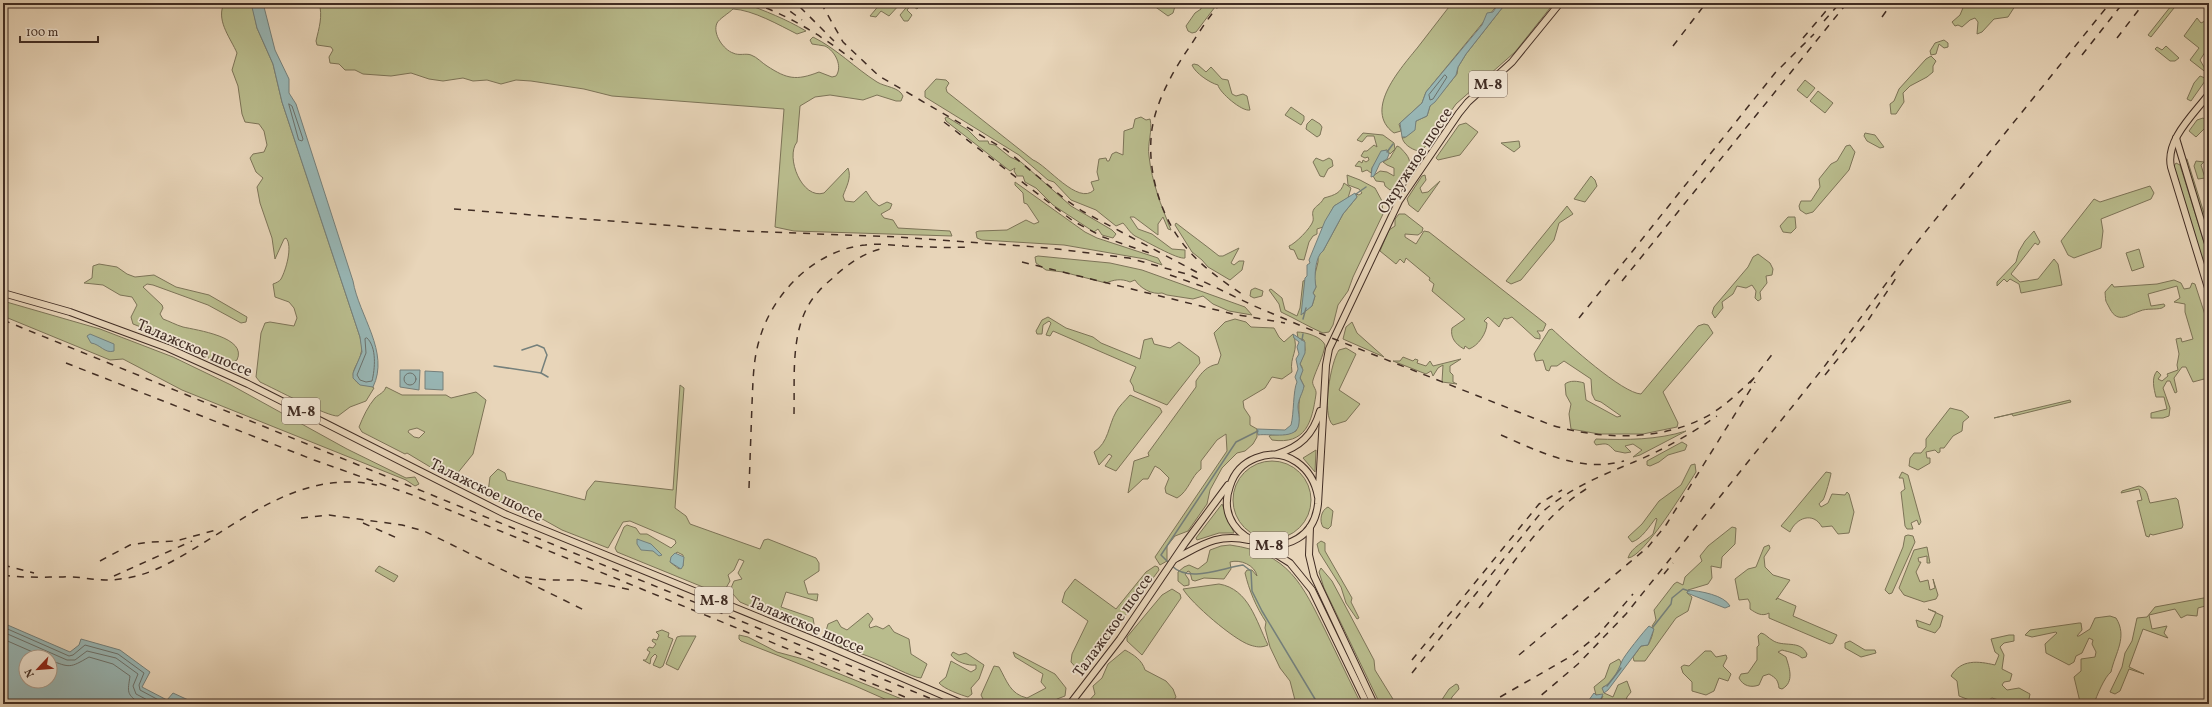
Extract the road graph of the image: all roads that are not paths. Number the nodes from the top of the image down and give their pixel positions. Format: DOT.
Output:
graph roads {
  1 [pos="1560,3"];
  2 [pos="2209,94"];
  3 [pos="2176,138"];
  4 [pos="2209,247"];
  5 [pos="2209,290"];
  6 [pos="3,293"];
  7 [pos="1323,404"];
  8 [pos="1276,455"];
  9 [pos="1231,481"];
  10 [pos="1318,497"];
  11 [pos="1310,527"];
  12 [pos="1251,540"];
  13 [pos="1258,543"];
  14 [pos="1172,564"];
  15 [pos="963,704"];
  16 [pos="1070,704"];
  17 [pos="1367,704"];
  18 [pos="1374,704"];
  1 -- 7 [label="main road, Окружное шоссе / М-8"];
  2 -- 3 [label="main road"];
  3 -- 4 [label="main road"];
  3 -- 5 [label="main road"];
  6 -- 15 [label="main road, Талажское шоссе / М-8"];
  7 -- 8 [label="main road, М-8"];
  7 -- 10 [label="main road, М-8"];
  8 -- 9 [label="main road, М-8"];
  8 -- 10 [label="main road, М-8"];
  9 -- 12 [label="main road, М-8"];
  9 -- 14 [label="main road, М-8"];
  10 -- 11 [label="main road, М-8"];
  11 -- 13 [label="main road, М-8"];
  11 -- 18 [label="main road"];
  12 -- 13 [label="main road, М-8"];
  12 -- 14 [label="main road, М-8"];
  13 -- 17 [label="main road"];
  14 -- 16 [label="main road, Талажское шоссе / М-8"];
}
